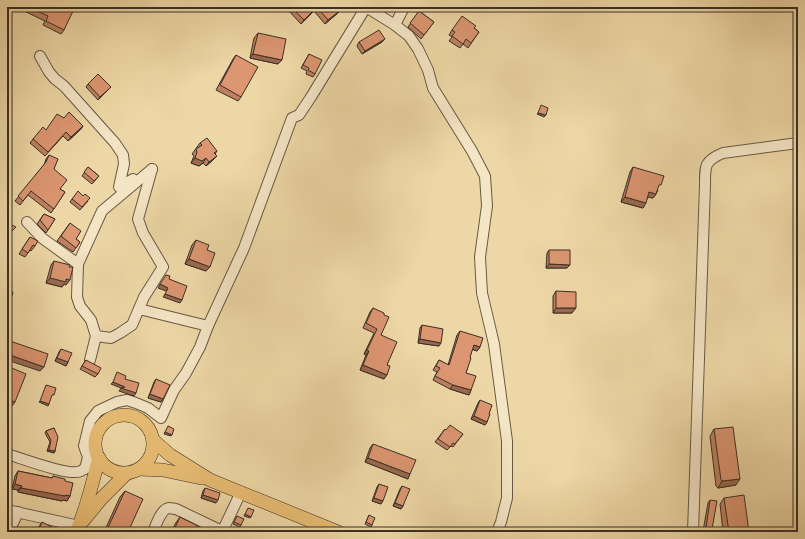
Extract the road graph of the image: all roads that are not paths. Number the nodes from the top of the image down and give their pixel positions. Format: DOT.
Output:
graph roads {
  1 [pos="366,7"];
  2 [pos="404,7"];
  3 [pos="395,26"];
  4 [pos="40,56"];
  5 [pos="798,143"];
  6 [pos="152,169"];
  7 [pos="27,222"];
  8 [pos="78,264"];
  9 [pos="139,309"];
  10 [pos="208,326"];
  11 [pos="96,336"];
  12 [pos="90,360"];
  13 [pos="154,442"];
  14 [pos="7,454"];
  15 [pos="98,455"];
  16 [pos="85,469"];
  17 [pos="133,471"];
  18 [pos="210,480"];
  19 [pos="241,492"];
  20 [pos="7,510"];
  21 [pos="18,512"];
  22 [pos="78,529"];
  23 [pos="9,532"];
  24 [pos="153,532"];
  25 [pos="223,532"];
  26 [pos="338,532"];
  27 [pos="497,532"];
  28 [pos="693,532"];
  1 -- 3 [label="street"];
  1 -- 10 [label="street"];
  2 -- 3 [label="street"];
  3 -- 27 [label="street"];
  4 -- 6 [label="street"];
  5 -- 28 [label="street"];
  6 -- 8 [label="street"];
  6 -- 9 [label="street"];
  7 -- 8 [label="street"];
  8 -- 11 [label="street"];
  9 -- 10 [label="street"];
  9 -- 11 [label="street"];
  10 -- 16 [label="street"];
  11 -- 12 [label="street"];
  13 -- 15 [label="main road"];
  13 -- 17 [label="main road"];
  13 -- 18 [label="main road"];
  14 -- 16 [label="street"];
  15 -- 16 [label="street"];
  15 -- 17 [label="main road"];
  15 -- 22 [label="main road"];
  17 -- 18 [label="main road"];
  17 -- 22 [label="main road"];
  18 -- 19 [label="main road"];
  19 -- 25 [label="street"];
  19 -- 26 [label="main road"];
  20 -- 21 [label="street"];
  21 -- 22 [label="street"];
  21 -- 23 [label="street"];
  24 -- 25 [label="street"];
}
